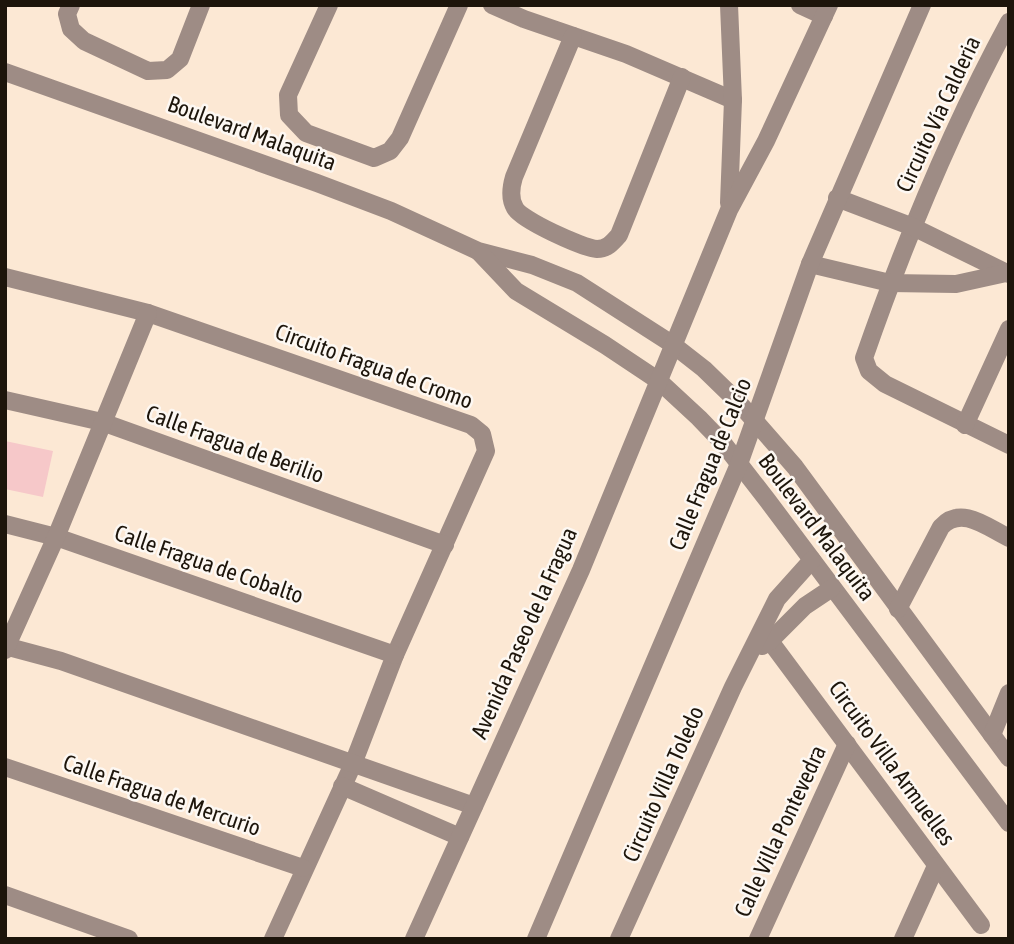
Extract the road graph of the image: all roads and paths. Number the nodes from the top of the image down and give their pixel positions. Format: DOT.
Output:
graph roads {
  1 [pos="71,5"];
  2 [pos="201,5"];
  3 [pos="329,5"];
  4 [pos="459,5"];
  5 [pos="492,5"];
  6 [pos="729,5"];
  7 [pos="800,5"];
  8 [pos="922,5"];
  9 [pos="827,11"];
  10 [pos="1009,22"];
  11 [pos="573,36"];
  12 [pos="5,72"];
  13 [pos="682,77"];
  14 [pos="733,100"];
  15 [pos="837,198"];
  16 [pos="729,210"];
  17 [pos="913,227"];
  18 [pos="478,251"];
  19 [pos="810,264"];
  20 [pos="1008,273"];
  21 [pos="5,277"];
  22 [pos="890,283"];
  23 [pos="148,313"];
  24 [pos="1009,329"];
  25 [pos="672,344"];
  26 [pos="659,381"];
  27 [pos="5,400"];
  28 [pos="756,421"];
  29 [pos="102,422"];
  30 [pos="965,425"];
  31 [pos="1009,445"];
  32 [pos="739,464"];
  33 [pos="5,524"];
  34 [pos="56,537"];
  35 [pos="1009,538"];
  36 [pos="445,545"];
  37 [pos="812,560"];
  38 [pos="832,588"];
  39 [pos="898,609"];
  40 [pos="765,637"];
  41 [pos="6,648"];
  42 [pos="395,655"];
  43 [pos="1009,693"];
  44 [pos="992,735"];
  45 [pos="847,744"];
  46 [pos="1009,758"];
  47 [pos="353,764"];
  48 [pos="5,767"];
  49 [pos="342,786"];
  50 [pos="474,806"];
  51 [pos="1009,823"];
  52 [pos="460,837"];
  53 [pos="936,866"];
  54 [pos="303,869"];
  55 [pos="5,895"];
  56 [pos="984,933"];
  57 [pos="129,939"];
  58 [pos="273,939"];
  59 [pos="414,939"];
  60 [pos="536,939"];
  61 [pos="620,939"];
  62 [pos="758,939"];
  63 [pos="902,939"];
  1 -- 2 [label="street"];
  3 -- 4 [label="street"];
  5 -- 11 [label="street"];
  6 -- 14 [label="street"];
  7 -- 9 [label="street"];
  8 -- 15 [label="street, Calle Fragua de Calcio"];
  9 -- 16 [label="street, Avenida Paseo de la Fragua"];
  10 -- 17 [label="street, Circuito Vía Calderia"];
  11 -- 13 [label="street"];
  11 -- 13 [label="street"];
  12 -- 18 [label="street, Boulevard Malaquita"];
  13 -- 14 [label="street"];
  14 -- 16 [label="street"];
  15 -- 17 [label="street"];
  15 -- 19 [label="street, Calle Fragua de Calcio"];
  16 -- 25 [label="street, Avenida Paseo de la Fragua"];
  17 -- 20 [label="street"];
  17 -- 22 [label="street, Circuito Vía Calderia"];
  18 -- 25 [label="street, Boulevard Malaquita"];
  18 -- 26 [label="street, Boulevard Malaquita"];
  19 -- 22 [label="street"];
  19 -- 28 [label="street, Calle Fragua de Calcio"];
  20 -- 22 [label="street"];
  21 -- 23 [label="street, Circuito Fragua de Cromo"];
  22 -- 30 [label="street, Circuito Vía Calderia"];
  23 -- 29 [label="street"];
  23 -- 36 [label="street, Circuito Fragua de Cromo"];
  24 -- 30 [label="street"];
  25 -- 26 [label="street, Avenida Paseo de la Fragua"];
  25 -- 28 [label="street, Boulevard Malaquita"];
  26 -- 32 [label="street, Boulevard Malaquita"];
  26 -- 50 [label="street, Avenida Paseo de la Fragua"];
  27 -- 29 [label="street, Calle Fragua de Berilio"];
  28 -- 32 [label="street, Calle Fragua de Calcio"];
  28 -- 39 [label="street, Boulevard Malaquita"];
  29 -- 34 [label="street"];
  29 -- 36 [label="street, Calle Fragua de Berilio"];
  30 -- 31 [label="street, Circuito Vía Calderia"];
  32 -- 37 [label="street, Boulevard Malaquita"];
  32 -- 60 [label="street, Calle Fragua de Calcio"];
  33 -- 34 [label="street, Calle Fragua de Cobalto"];
  34 -- 41 [label="street"];
  34 -- 42 [label="street, Calle Fragua de Cobalto"];
  35 -- 39 [label="street"];
  36 -- 42 [label="street, Circuito Fragua de Cromo"];
  37 -- 38 [label="street, Boulevard Malaquita"];
  37 -- 40 [label="street"];
  38 -- 40 [label="street, Circuito Villa Toledo"];
  38 -- 51 [label="street, Boulevard Malaquita"];
  39 -- 44 [label="street, Boulevard Malaquita"];
  40 -- 45 [label="street, Circuito Villa Armuelles"];
  40 -- 61 [label="street, Circuito Villa Toledo"];
  41 -- 47 [label="street"];
  42 -- 47 [label="street, Circuito Fragua de Cromo"];
  43 -- 44 [label="street"];
  44 -- 46 [label="street, Boulevard Malaquita"];
  45 -- 53 [label="street, Circuito Villa Armuelles"];
  45 -- 62 [label="street, Calle Villa Pontevedra"];
  47 -- 49 [label="street, Circuito Fragua de Cromo"];
  47 -- 50 [label="street"];
  48 -- 54 [label="street, Calle Fragua de Mercurio"];
  49 -- 52 [label="street"];
  49 -- 54 [label="street, Circuito Fragua de Cromo"];
  50 -- 52 [label="street, Avenida Paseo de la Fragua"];
  52 -- 59 [label="street, Avenida Paseo de la Fragua"];
  53 -- 56 [label="street, Circuito Villa Armuelles"];
  53 -- 63 [label="street"];
  54 -- 58 [label="street, Circuito Fragua de Cromo"];
  55 -- 57 [label="street"];
}
